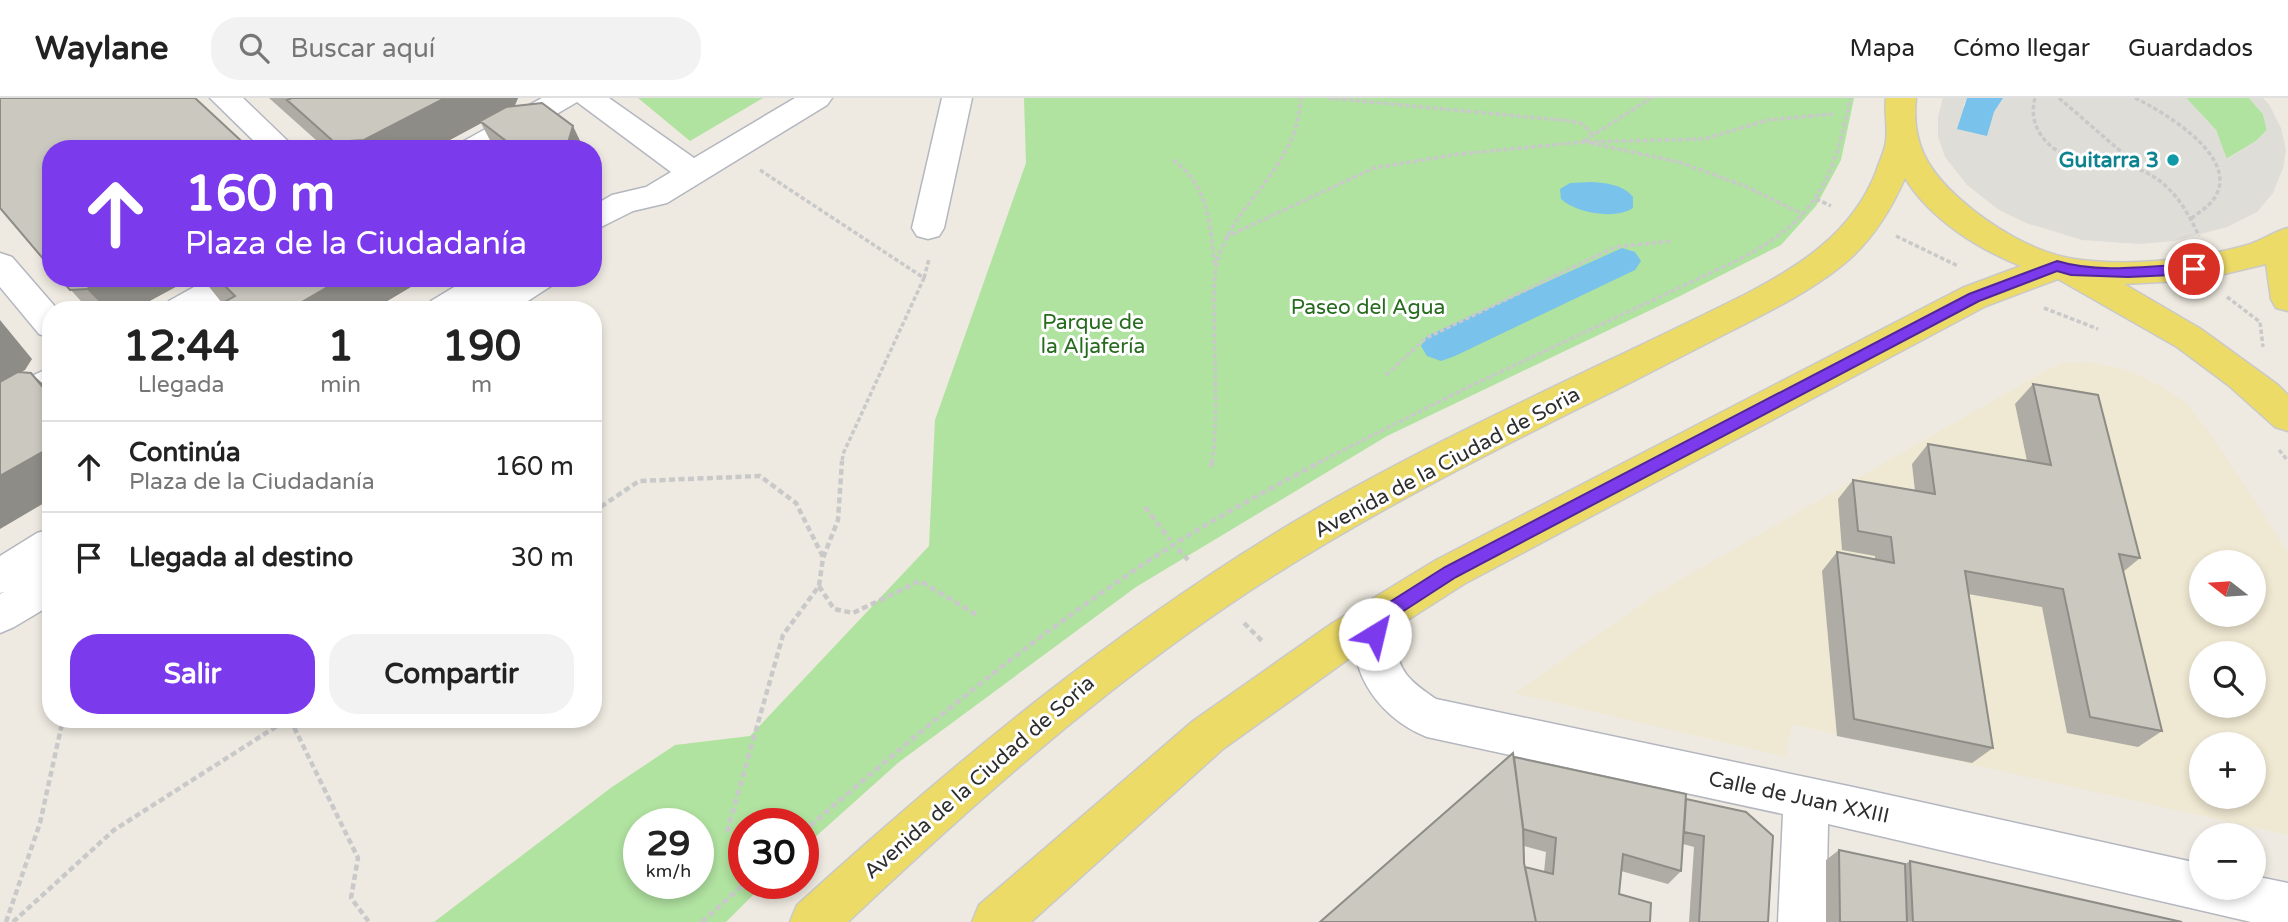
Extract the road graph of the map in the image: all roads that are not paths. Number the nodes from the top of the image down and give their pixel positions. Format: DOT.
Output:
graph roads {
  1 [pos="225,98"];
  2 [pos="565,98"];
  3 [pos="589,98"];
  4 [pos="817,98"];
  5 [pos="957,98"];
  6 [pos="1901,98"];
  7 [pos="1902,139"];
  8 [pos="271,140"];
  9 [pos="489,140"];
  10 [pos="693,173"];
  11 [pos="656,195"];
  12 [pos="602,215"];
  13 [pos="928,228"];
  14 [pos="602,239"];
  15 [pos="2287,240"];
  16 [pos="0,265"];
  17 [pos="2064,268"];
  18 [pos="222,287"];
  19 [pos="481,287"];
  20 [pos="525,287"];
  21 [pos="2288,299"];
  22 [pos="197,301"];
  23 [pos="458,301"];
  24 [pos="502,301"];
  25 [pos="42,315"];
  26 [pos="42,385"];
  27 [pos="0,408"];
  28 [pos="2288,417"];
  29 [pos="42,550"];
  30 [pos="0,576"];
  31 [pos="42,589"];
  32 [pos="0,615"];
  33 [pos="1377,619"];
  34 [pos="1806,798"];
  35 [pos="2288,907"];
  36 [pos="814,922"];
  37 [pos="996,922"];
  38 [pos="1802,922"];
  1 -- 8 [label="street"];
  2 -- 9 [label="street"];
  3 -- 10 [label="street"];
  4 -- 10 [label="street"];
  5 -- 13 [label="street"];
  6 -- 7 [label="main road"];
  7 -- 17 [label="main road"];
  7 -- 36 [label="main road, Avenida de la Ciudad de Soria"];
  10 -- 11 [label="street"];
  11 -- 12 [label="street"];
  11 -- 14 [label="street"];
  15 -- 17 [label="main road"];
  15 -- 21 [label="main road"];
  16 -- 25 [label="street"];
  17 -- 28 [label="main road"];
  17 -- 33 [label="main road"];
  18 -- 22 [label="street"];
  19 -- 23 [label="street"];
  20 -- 24 [label="street"];
  26 -- 27 [label="street"];
  29 -- 30 [label="street"];
  31 -- 32 [label="street"];
  33 -- 34 [label="street, Calle de Juan XXIII"];
  33 -- 37 [label="main road"];
  34 -- 35 [label="street, Calle de Juan XXIII"];
  34 -- 38 [label="street"];
}
